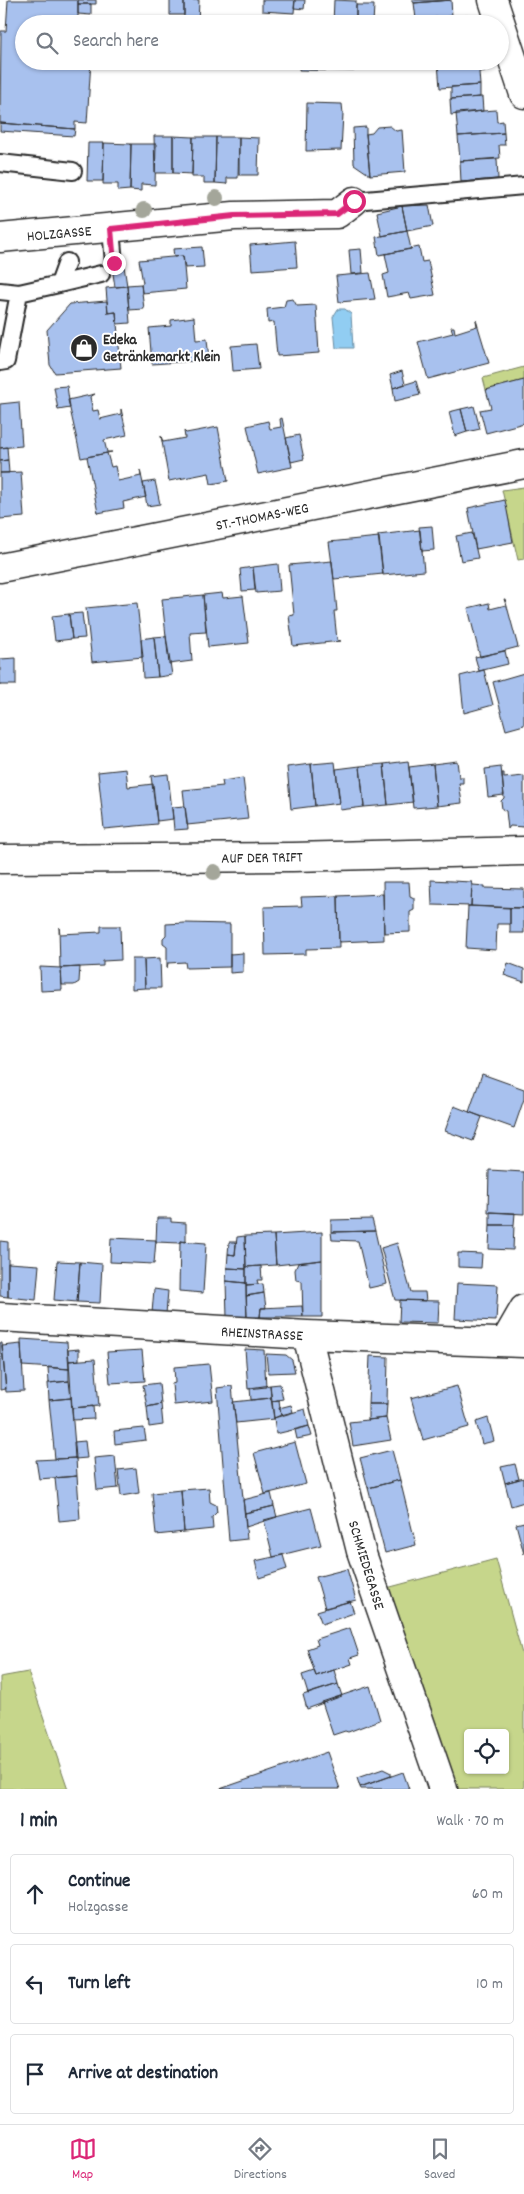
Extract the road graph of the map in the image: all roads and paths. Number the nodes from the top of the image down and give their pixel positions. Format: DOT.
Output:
graph roads {
  1 [pos="493,0"];
  2 [pos="498,15"];
  3 [pos="509,49"];
  4 [pos="524,94"];
  5 [pos="0,163"];
  6 [pos="73,171"];
  7 [pos="524,186"];
  8 [pos="354,201"];
  9 [pos="111,229"];
  10 [pos="0,238"];
  11 [pos="67,262"];
  12 [pos="114,263"];
  13 [pos="101,274"];
  14 [pos="59,284"];
  15 [pos="0,291"];
  16 [pos="19,293"];
  17 [pos="0,362"];
  18 [pos="524,464"];
  19 [pos="0,568"];
  20 [pos="524,851"];
  21 [pos="0,859"];
  22 [pos="524,1309"];
  23 [pos="0,1317"];
  24 [pos="307,1336"];
  25 [pos="515,1342"];
  26 [pos="442,1789"];
  1 -- 2 [label="street"];
  3 -- 4 [label="street"];
  5 -- 6 [label="lane"];
  7 -- 8 [label="lane"];
  8 -- 9 [label="street, HOLZGASSE"];
  9 -- 10 [label="street, HOLZGASSE"];
  9 -- 12 [label="lane"];
  11 -- 14 [label="lane"];
  13 -- 14 [label="lane"];
  14 -- 16 [label="lane"];
  15 -- 16 [label="lane"];
  16 -- 17 [label="lane"];
  18 -- 19 [label="street, ST.-THOMAS-WEG"];
  20 -- 21 [label="street, AUF DER TRIFT"];
  22 -- 25 [label="street"];
  23 -- 24 [label="street, RHEINSTRASSE"];
  24 -- 25 [label="street, RHEINSTRASSE"];
  24 -- 26 [label="street, SCHMIEDEGASSE"];
}
